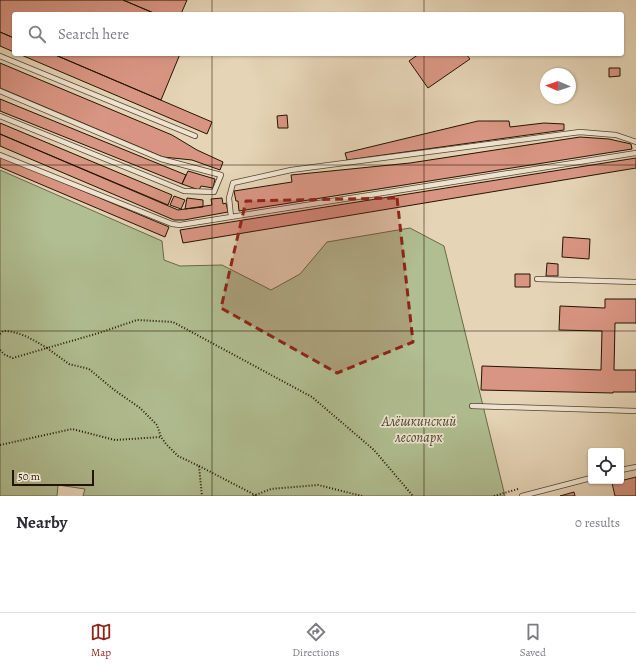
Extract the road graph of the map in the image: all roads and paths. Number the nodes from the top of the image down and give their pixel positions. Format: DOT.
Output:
graph roads {
  1 [pos="0,56"];
  2 [pos="0,91"];
  3 [pos="0,116"];
  4 [pos="195,136"];
  5 [pos="636,142"];
  6 [pos="636,153"];
  7 [pos="0,155"];
  8 [pos="231,217"];
  9 [pos="537,279"];
  10 [pos="636,282"];
  11 [pos="0,334"];
  12 [pos="48,348"];
  13 [pos="0,350"];
  14 [pos="472,406"];
  15 [pos="636,411"];
  16 [pos="161,437"];
  17 [pos="0,445"];
  18 [pos="199,466"];
  19 [pos="636,466"];
  20 [pos="624,469"];
  21 [pos="588,479"];
  22 [pos="498,494"];
  23 [pos="202,496"];
  24 [pos="255,496"];
  25 [pos="362,496"];
  26 [pos="413,496"];
  27 [pos="494,496"];
  28 [pos="522,496"];
  1 -- 4 [label="lane"];
  2 -- 3 [label="lane"];
  5 -- 8 [label="lane"];
  6 -- 8 [label="lane"];
  7 -- 8 [label="lane"];
  9 -- 10 [label="lane"];
  11 -- 12 [label="path"];
  12 -- 13 [label="path"];
  12 -- 16 [label="path"];
  12 -- 26 [label="path"];
  14 -- 15 [label="lane"];
  16 -- 17 [label="path"];
  16 -- 18 [label="path"];
  18 -- 23 [label="path"];
  18 -- 24 [label="path"];
  19 -- 20 [label="lane"];
  21 -- 28 [label="lane"];
  22 -- 27 [label="path"];
  24 -- 25 [label="path"];
}
